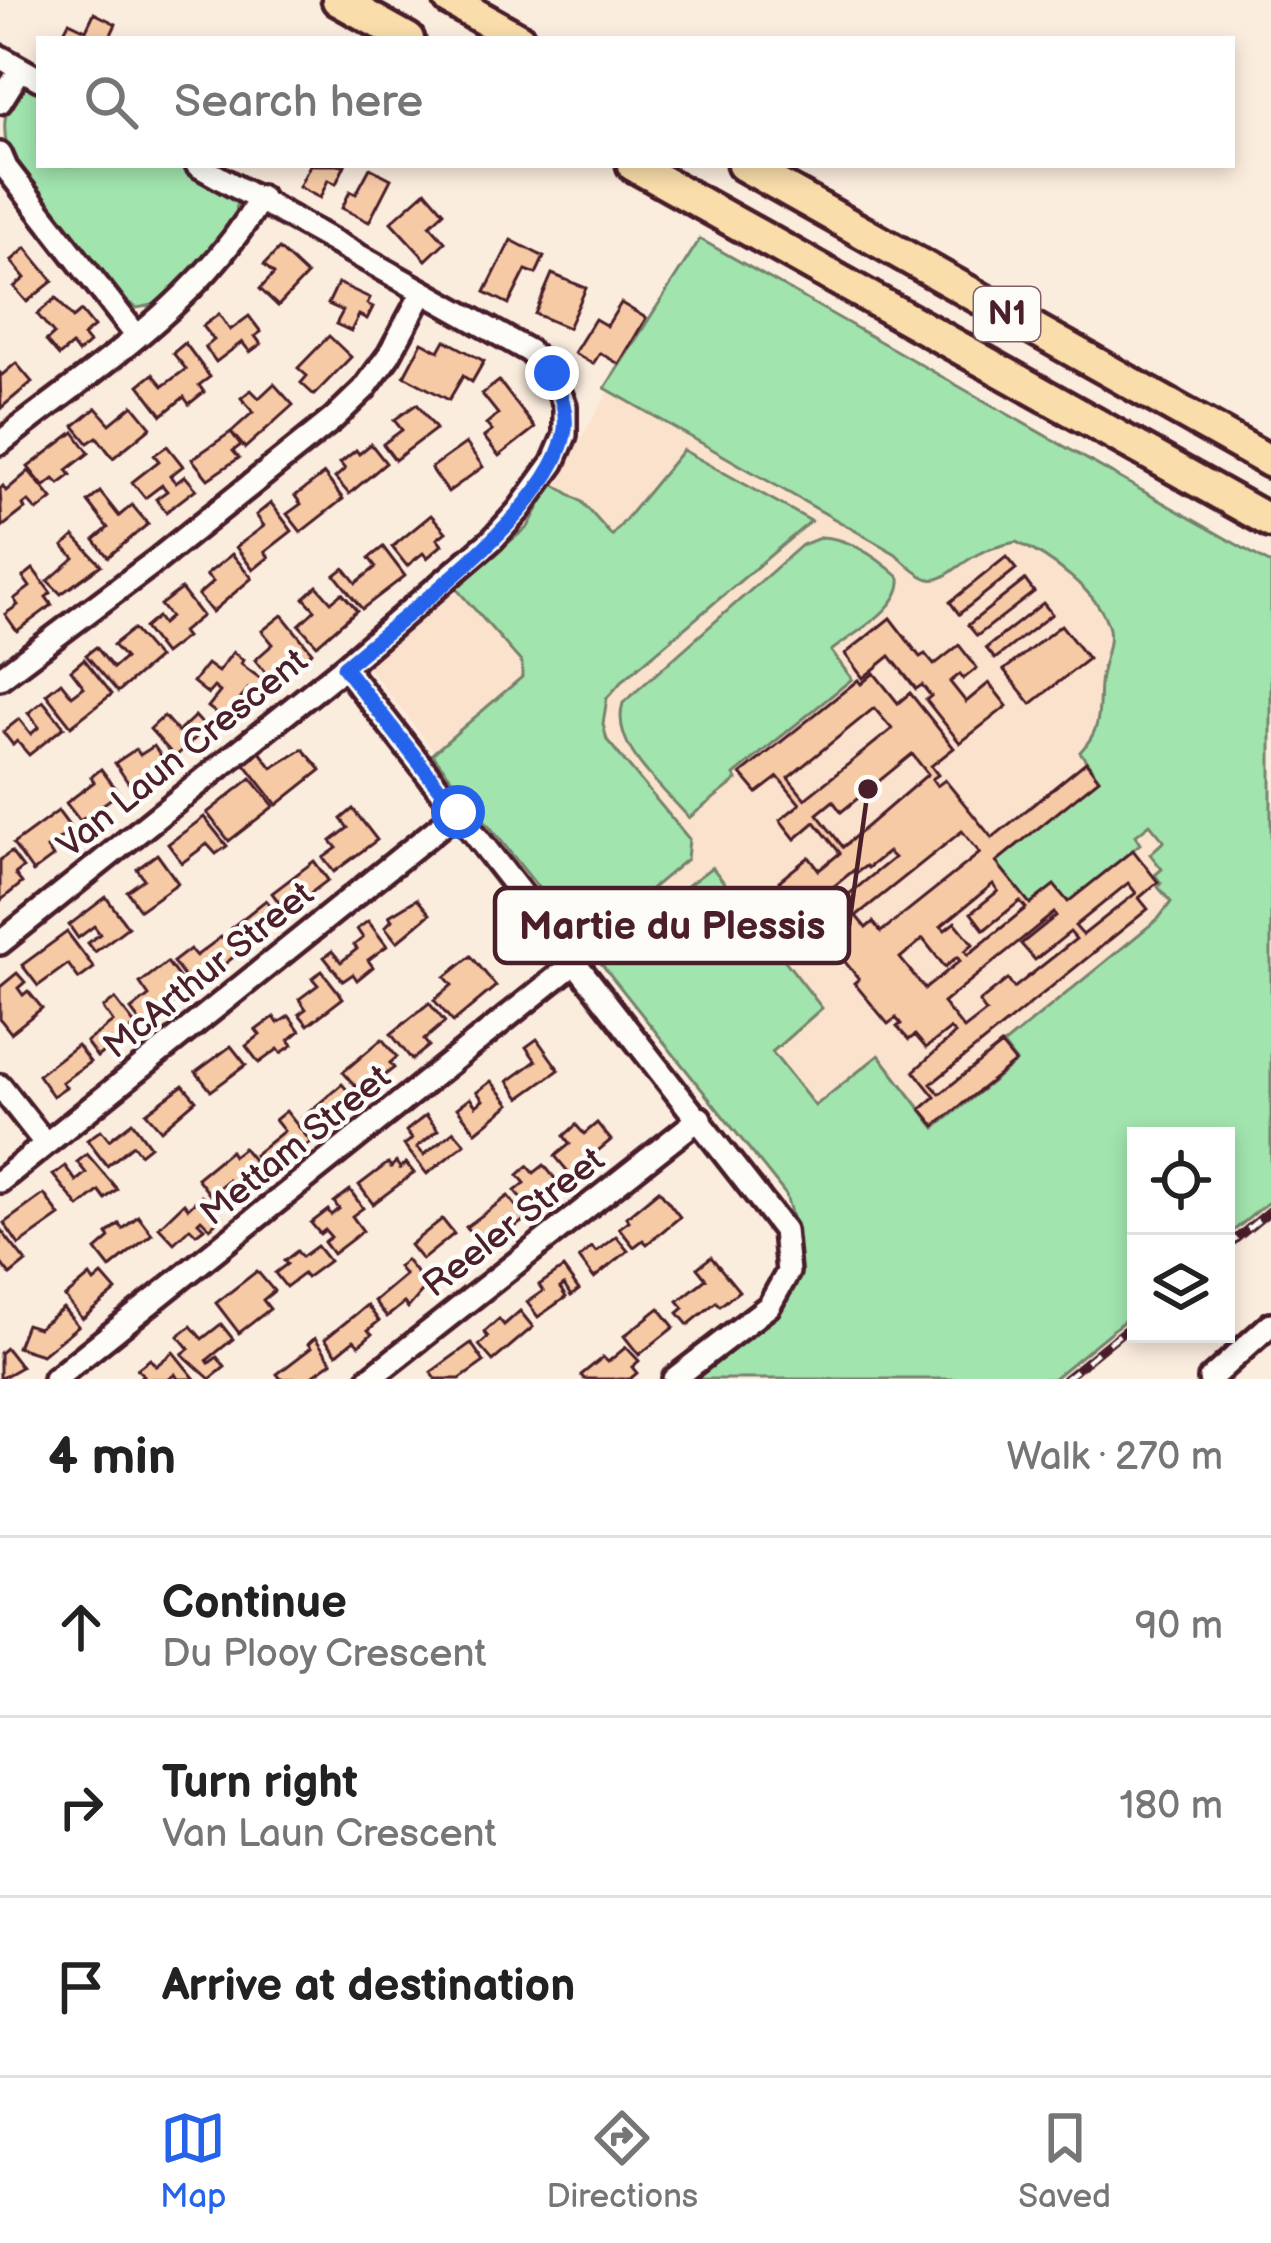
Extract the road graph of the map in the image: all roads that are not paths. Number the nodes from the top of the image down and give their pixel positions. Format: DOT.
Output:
graph roads {
  1 [pos="338,0"];
  2 [pos="450,0"];
  3 [pos="402,36"];
  4 [pos="514,36"];
  5 [pos="0,57"];
  6 [pos="30,74"];
  7 [pos="0,102"];
  8 [pos="0,154"];
  9 [pos="203,168"];
  10 [pos="638,168"];
  11 [pos="748,168"];
  12 [pos="261,197"];
  13 [pos="423,292"];
  14 [pos="136,335"];
  15 [pos="0,443"];
  16 [pos="1271,462"];
  17 [pos="1271,522"];
  18 [pos="344,667"];
  19 [pos="0,679"];
  20 [pos="458,812"];
  21 [pos="0,943"];
  22 [pos="577,962"];
  23 [pos="0,1086"];
  24 [pos="700,1118"];
  25 [pos="45,1143"];
  26 [pos="0,1181"];
  27 [pos="1271,1324"];
  28 [pos="55,1379"];
  29 [pos="369,1379"];
  30 [pos="674,1379"];
  31 [pos="1210,1379"];
  1 -- 3 [label="highway"];
  2 -- 4 [label="highway"];
  5 -- 6 [label="street"];
  6 -- 7 [label="street"];
  8 -- 14 [label="street"];
  9 -- 12 [label="street, Van Laun Crescent"];
  10 -- 17 [label="highway, N1"];
  11 -- 16 [label="highway, N1"];
  12 -- 13 [label="street, Van Laun Crescent"];
  12 -- 14 [label="street"];
  13 -- 18 [label="street, Van Laun Crescent"];
  13 -- 19 [label="street"];
  14 -- 15 [label="street"];
  18 -- 20 [label="street"];
  18 -- 21 [label="street, Van Laun Crescent"];
  20 -- 22 [label="street"];
  20 -- 25 [label="street, McArthur Street"];
  22 -- 24 [label="street"];
  22 -- 28 [label="street, Mettam Street"];
  23 -- 25 [label="street"];
  24 -- 29 [label="street, Reeler Street"];
  24 -- 30 [label="street"];
  25 -- 26 [label="street, McArthur Street"];
  27 -- 31 [label="street"];
}
